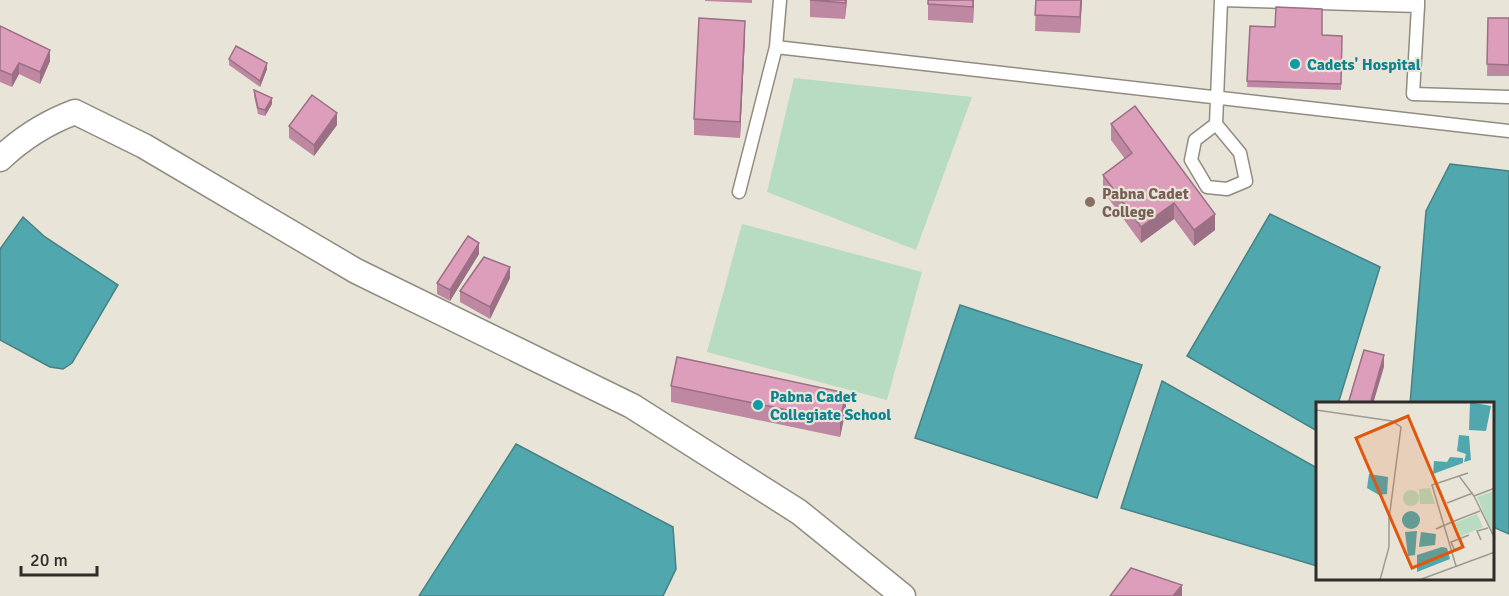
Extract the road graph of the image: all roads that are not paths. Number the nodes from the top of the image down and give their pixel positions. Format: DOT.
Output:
graph roads {
  1 [pos="780,0"];
  2 [pos="1221,0"];
  3 [pos="1418,3"];
  4 [pos="776,47"];
  5 [pos="1509,97"];
  6 [pos="1218,98"];
  7 [pos="1216,124"];
  8 [pos="1509,131"];
  9 [pos="0,159"];
  10 [pos="739,192"];
  11 [pos="903,596"];
  1 -- 4 [label="lane"];
  2 -- 3 [label="lane"];
  2 -- 6 [label="lane"];
  3 -- 5 [label="lane"];
  4 -- 6 [label="lane"];
  4 -- 10 [label="lane"];
  6 -- 7 [label="lane"];
  6 -- 8 [label="lane"];
  7 -- 7 [label="lane"];
  9 -- 11 [label="street"];
}
